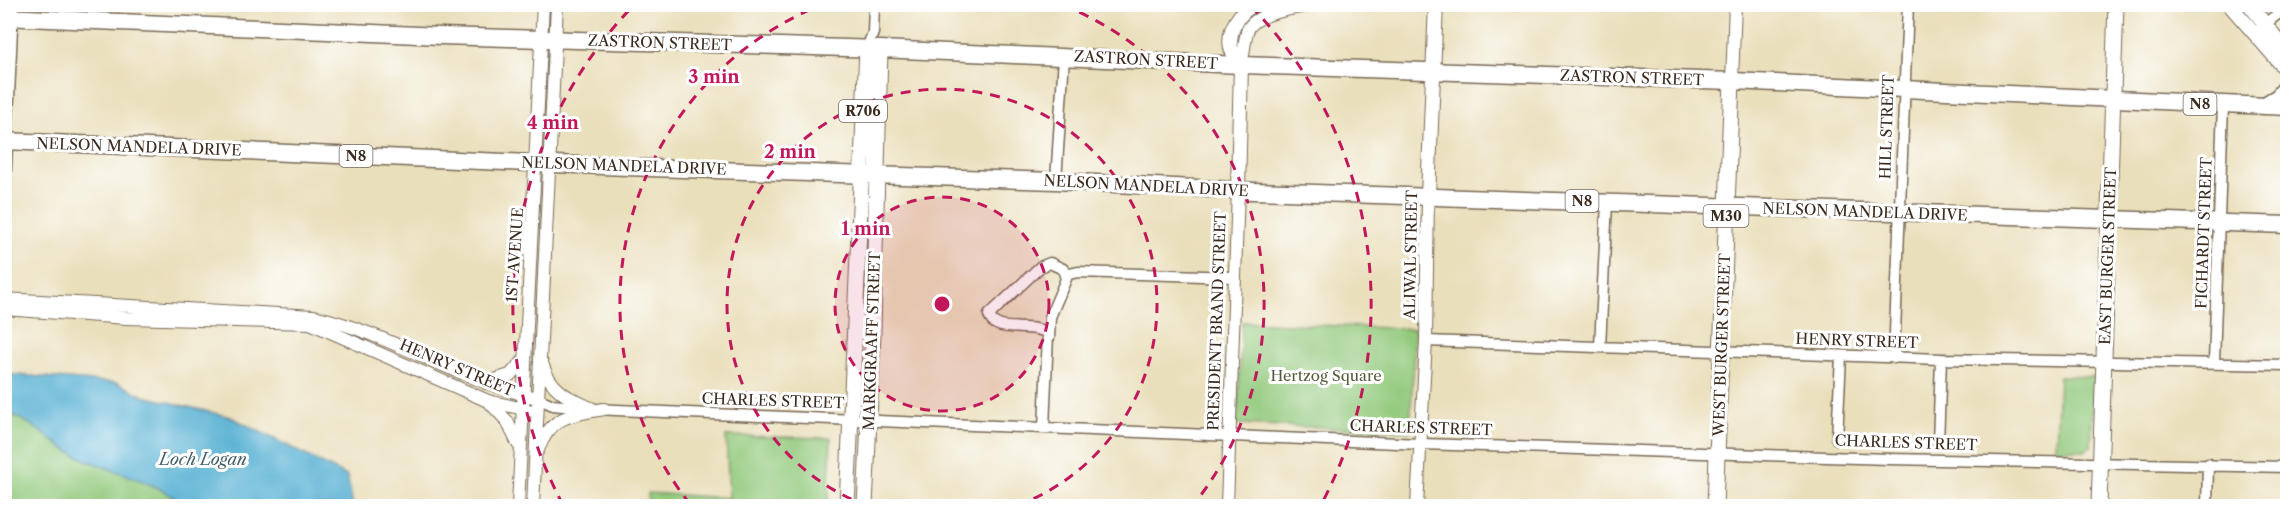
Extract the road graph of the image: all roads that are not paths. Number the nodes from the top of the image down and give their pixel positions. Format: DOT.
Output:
graph roads {
  1 [pos="34,4"];
  2 [pos="543,4"];
  3 [pos="557,4"];
  4 [pos="874,4"];
  5 [pos="1256,4"];
  6 [pos="1316,4"];
  7 [pos="1436,4"];
  8 [pos="1735,4"];
  9 [pos="1908,4"];
  10 [pos="2116,4"];
  11 [pos="2229,4"];
  12 [pos="2249,4"];
  13 [pos="2288,6"];
  14 [pos="10,13"];
  15 [pos="54,19"];
  16 [pos="2265,24"];
  17 [pos="2254,33"];
  18 [pos="548,40"];
  19 [pos="873,43"];
  20 [pos="2288,53"];
  21 [pos="1064,57"];
  22 [pos="1240,65"];
  23 [pos="1433,71"];
  24 [pos="2288,72"];
  25 [pos="1731,81"];
  26 [pos="2288,84"];
  27 [pos="1903,90"];
  28 [pos="2113,100"];
  29 [pos="2223,105"];
  30 [pos="2263,106"];
  31 [pos="2288,107"];
  32 [pos="6,141"];
  33 [pos="543,164"];
  34 [pos="868,174"];
  35 [pos="1056,181"];
  36 [pos="1238,190"];
  37 [pos="1428,196"];
  38 [pos="1607,202"];
  39 [pos="1726,207"];
  40 [pos="4,213"];
  41 [pos="1899,214"];
  42 [pos="2110,220"];
  43 [pos="2220,223"];
  44 [pos="2288,225"];
  45 [pos="1065,275"];
  46 [pos="1234,278"];
  47 [pos="4,299"];
  48 [pos="4,309"];
  49 [pos="1049,338"];
  50 [pos="1426,341"];
  51 [pos="1600,347"];
  52 [pos="1722,351"];
  53 [pos="539,353"];
  54 [pos="1841,356"];
  55 [pos="1894,358"];
  56 [pos="1941,359"];
  57 [pos="524,360"];
  58 [pos="2104,362"];
  59 [pos="2214,362"];
  60 [pos="2288,365"];
  61 [pos="482,383"];
  62 [pos="523,395"];
  63 [pos="537,398"];
  64 [pos="488,401"];
  65 [pos="553,405"];
  66 [pos="598,409"];
  67 [pos="522,410"];
  68 [pos="537,412"];
  69 [pos="851,419"];
  70 [pos="870,420"];
  71 [pos="1044,428"];
  72 [pos="1230,435"];
  73 [pos="1837,439"];
  74 [pos="1420,444"];
  75 [pos="1938,444"];
  76 [pos="520,452"];
  77 [pos="1719,452"];
  78 [pos="536,456"];
  79 [pos="2102,463"];
  80 [pos="2208,464"];
  81 [pos="2288,467"];
  82 [pos="518,507"];
  83 [pos="533,507"];
  84 [pos="847,507"];
  85 [pos="865,507"];
  86 [pos="1227,507"];
  87 [pos="1417,507"];
  88 [pos="1715,507"];
  89 [pos="2099,507"];
  90 [pos="2207,507"];
  1 -- 15 [label="highway"];
  2 -- 18 [label="street, 1ST AVENUE"];
  3 -- 18 [label="street, 1ST AVENUE"];
  4 -- 19 [label="street, MARKGRAAFF STREET"];
  5 -- 22 [label="main road, PRESIDENT BRAND STREET"];
  6 -- 22 [label="street"];
  7 -- 23 [label="main road, ALIWAL STREET"];
  8 -- 25 [label="street, WEST BURGER STREET"];
  9 -- 27 [label="street, HILL STREET"];
  10 -- 28 [label="main road, EAST BURGER STREET"];
  11 -- 17 [label="main road"];
  12 -- 16 [label="main road"];
  13 -- 16 [label="street"];
  14 -- 15 [label="highway, ZASTRON STREET / N8"];
  14 -- 32 [label="street"];
  15 -- 18 [label="highway, ZASTRON STREET / N8"];
  16 -- 17 [label="street"];
  16 -- 20 [label="main road"];
  17 -- 24 [label="main road"];
  18 -- 19 [label="highway, ZASTRON STREET / N8"];
  18 -- 33 [label="street, 1ST AVENUE"];
  19 -- 21 [label="highway, ZASTRON STREET / N8"];
  19 -- 34 [label="main road, MARKGRAAFF STREET / R706"];
  21 -- 22 [label="highway, ZASTRON STREET / N8"];
  21 -- 35 [label="street"];
  22 -- 23 [label="highway, ZASTRON STREET / N8"];
  22 -- 36 [label="main road, PRESIDENT BRAND STREET"];
  23 -- 25 [label="highway, ZASTRON STREET / N8"];
  23 -- 37 [label="main road, ALIWAL STREET"];
  25 -- 27 [label="highway, ZASTRON STREET / N8"];
  25 -- 39 [label="main road, WEST BURGER STREET / M30"];
  26 -- 30 [label="highway"];
  27 -- 28 [label="highway, ZASTRON STREET / N8"];
  27 -- 41 [label="street, HILL STREET"];
  28 -- 29 [label="highway, ZASTRON STREET / N8"];
  28 -- 42 [label="main road, EAST BURGER STREET"];
  29 -- 30 [label="highway, ZASTRON STREET / N8"];
  29 -- 43 [label="street, FICHARDT STREET"];
  30 -- 31 [label="highway, ZASTRON STREET / N8"];
  32 -- 33 [label="highway, NELSON MANDELA DRIVE / N8"];
  32 -- 40 [label="street"];
  33 -- 34 [label="highway, NELSON MANDELA DRIVE / N8"];
  33 -- 53 [label="street, 1ST AVENUE"];
  33 -- 57 [label="street, 1ST AVENUE"];
  34 -- 35 [label="highway, NELSON MANDELA DRIVE / N8"];
  34 -- 69 [label="main road, MARKGRAAFF STREET / R706"];
  34 -- 70 [label="main road, MARKGRAAFF STREET / R706"];
  35 -- 36 [label="highway, NELSON MANDELA DRIVE / N8"];
  36 -- 37 [label="highway, NELSON MANDELA DRIVE / N8"];
  36 -- 46 [label="street, PRESIDENT BRAND STREET"];
  37 -- 38 [label="highway, NELSON MANDELA DRIVE / N8"];
  37 -- 50 [label="street, ALIWAL STREET"];
  38 -- 39 [label="highway, NELSON MANDELA DRIVE / N8"];
  38 -- 51 [label="street"];
  39 -- 41 [label="highway, NELSON MANDELA DRIVE / N8"];
  39 -- 52 [label="main road, WEST BURGER STREET / M30"];
  41 -- 42 [label="highway, NELSON MANDELA DRIVE / N8"];
  41 -- 55 [label="street, HILL STREET"];
  42 -- 43 [label="highway, NELSON MANDELA DRIVE / N8"];
  42 -- 58 [label="main road, EAST BURGER STREET"];
  43 -- 44 [label="highway, NELSON MANDELA DRIVE / N8"];
  43 -- 59 [label="street, FICHARDT STREET"];
  45 -- 46 [label="street"];
  45 -- 49 [label="street"];
  45 -- 49 [label="street"];
  46 -- 72 [label="street, PRESIDENT BRAND STREET"];
  47 -- 61 [label="street, HENRY STREET"];
  48 -- 64 [label="street, HENRY STREET"];
  49 -- 71 [label="street"];
  50 -- 51 [label="street, HENRY STREET"];
  50 -- 74 [label="street, ALIWAL STREET"];
  51 -- 52 [label="street, HENRY STREET"];
  52 -- 54 [label="street, HENRY STREET"];
  52 -- 77 [label="main road, WEST BURGER STREET / M30"];
  53 -- 63 [label="street, 1ST AVENUE"];
  53 -- 66 [label="street"];
  54 -- 55 [label="street, HENRY STREET"];
  54 -- 73 [label="street"];
  55 -- 56 [label="street, HENRY STREET"];
  56 -- 58 [label="street, HENRY STREET"];
  56 -- 75 [label="street"];
  57 -- 61 [label="street"];
  57 -- 62 [label="street, 1ST AVENUE"];
  58 -- 59 [label="street, HENRY STREET"];
  58 -- 79 [label="main road, EAST BURGER STREET"];
  59 -- 60 [label="street, HENRY STREET"];
  61 -- 62 [label="street, HENRY STREET"];
  62 -- 63 [label="street, HENRY STREET"];
  62 -- 67 [label="street, 1ST AVENUE"];
  63 -- 65 [label="street, HENRY STREET"];
  63 -- 68 [label="street, 1ST AVENUE"];
  64 -- 67 [label="street, HENRY STREET"];
  64 -- 76 [label="street"];
  65 -- 66 [label="street, CHARLES STREET"];
  65 -- 68 [label="street"];
  66 -- 69 [label="street, CHARLES STREET"];
  66 -- 78 [label="street"];
  67 -- 68 [label="street, HENRY STREET"];
  67 -- 76 [label="street, 1ST AVENUE"];
  68 -- 78 [label="street, 1ST AVENUE"];
  69 -- 70 [label="street, CHARLES STREET"];
  69 -- 84 [label="main road, MARKGRAAFF STREET / R706"];
  70 -- 71 [label="street, CHARLES STREET"];
  70 -- 85 [label="main road, MARKGRAAFF STREET / R706"];
  71 -- 72 [label="street, CHARLES STREET"];
  72 -- 74 [label="street, CHARLES STREET"];
  72 -- 86 [label="street, PRESIDENT BRAND STREET"];
  74 -- 77 [label="street, CHARLES STREET"];
  74 -- 87 [label="street, ALIWAL STREET"];
  76 -- 82 [label="street, 1ST AVENUE"];
  77 -- 79 [label="street, CHARLES STREET"];
  77 -- 88 [label="main road, WEST BURGER STREET / M30"];
  78 -- 83 [label="street, 1ST AVENUE"];
  79 -- 80 [label="street, CHARLES STREET"];
  79 -- 89 [label="main road, EAST BURGER STREET"];
  80 -- 81 [label="street, CHARLES STREET"];
  80 -- 90 [label="street"];
}
